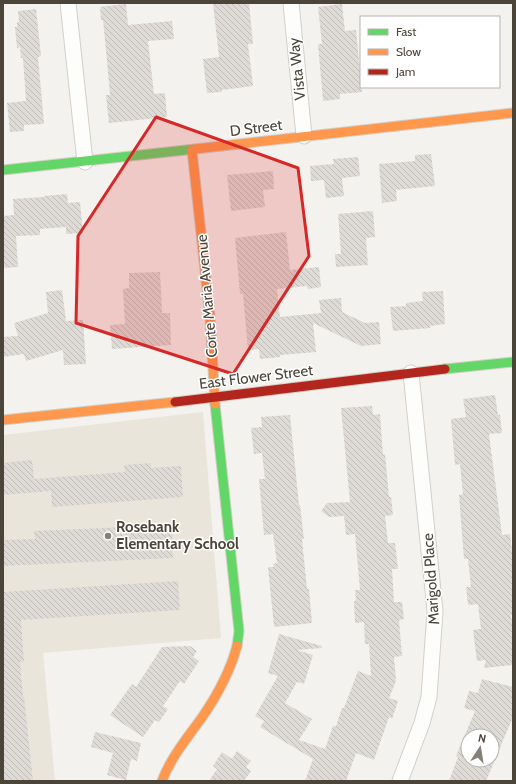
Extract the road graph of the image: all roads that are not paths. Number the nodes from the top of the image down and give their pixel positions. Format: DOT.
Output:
graph roads {
  1 [pos="68,3"];
  2 [pos="291,3"];
  3 [pos="513,113"];
  4 [pos="304,136"];
  5 [pos="192,150"];
  6 [pos="86,162"];
  7 [pos="3,170"];
  8 [pos="513,362"];
  9 [pos="411,373"];
  10 [pos="214,396"];
  11 [pos="3,420"];
  12 [pos="162,781"];
  13 [pos="400,781"];
  1 -- 6 [label="street"];
  2 -- 4 [label="street, Vista Way"];
  3 -- 4 [label="street, D Street"];
  4 -- 5 [label="street, D Street"];
  5 -- 6 [label="street, D Street"];
  5 -- 10 [label="street, Corte Maria Avenue"];
  6 -- 7 [label="street, D Street"];
  8 -- 9 [label="street, East Flower Street"];
  9 -- 10 [label="street, East Flower Street"];
  9 -- 13 [label="street, Marigold Place"];
  10 -- 11 [label="street, East Flower Street"];
  10 -- 12 [label="street, Corte Maria Avenue"];
}
